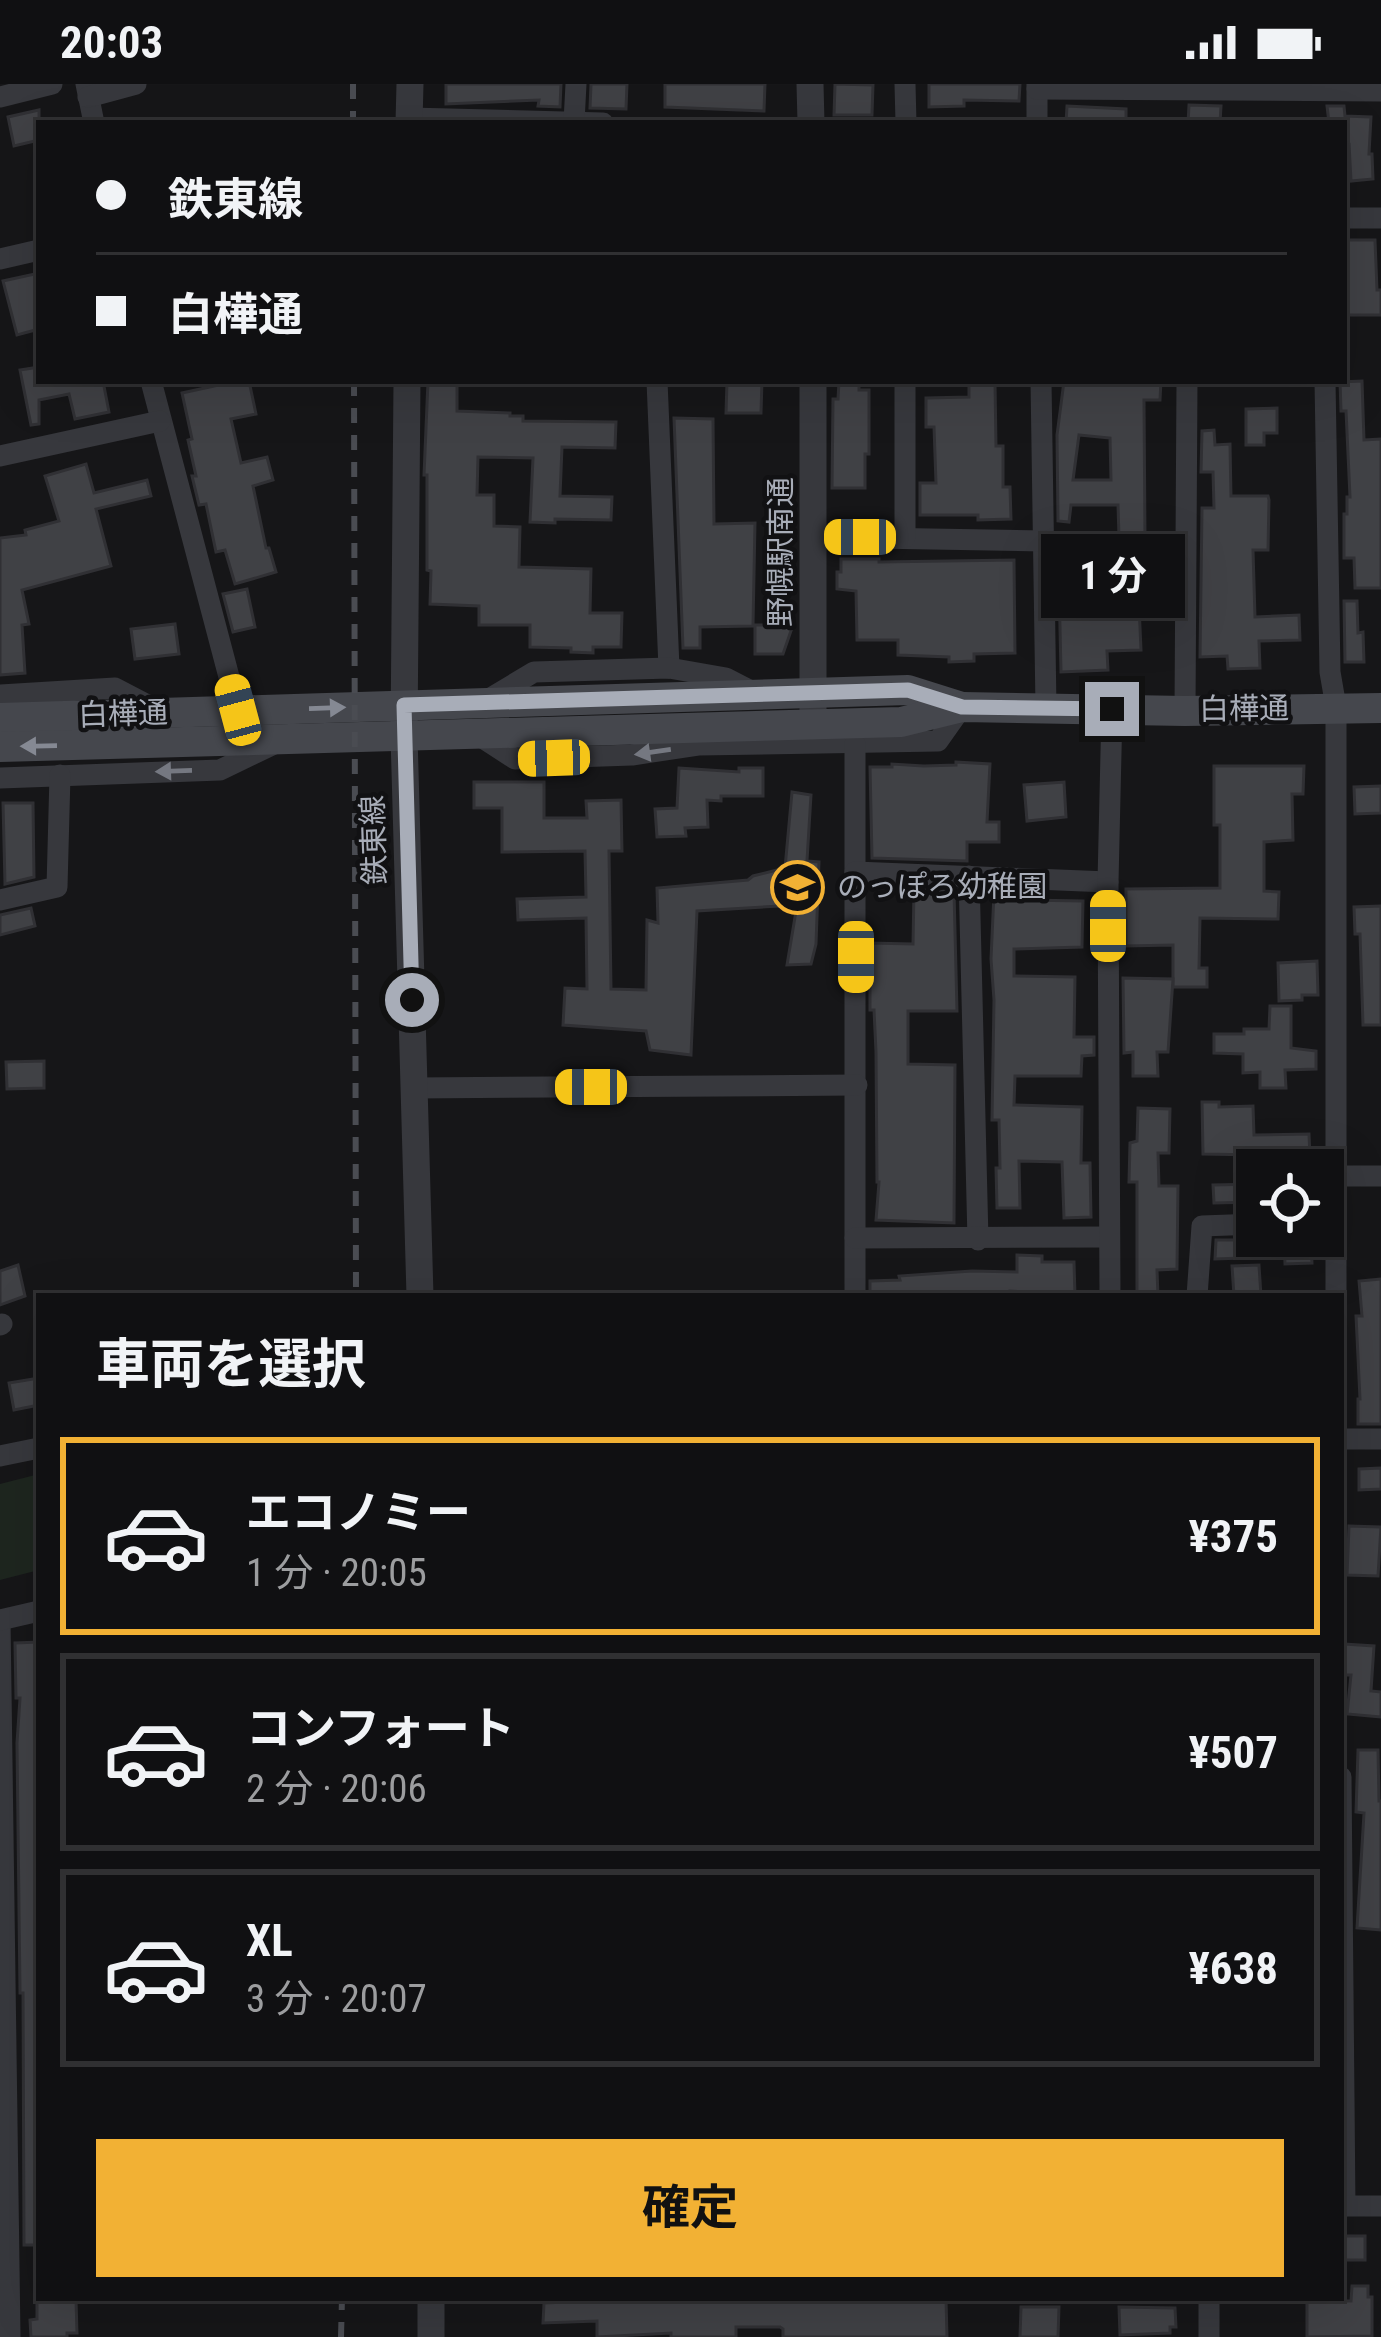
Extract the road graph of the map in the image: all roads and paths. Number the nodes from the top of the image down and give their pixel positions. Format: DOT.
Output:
graph roads {
  1 [pos="52,84"];
  2 [pos="136,84"];
  3 [pos="410,84"];
  4 [pos="576,84"];
  5 [pos="810,84"];
  6 [pos="905,84"];
  7 [pos="1037,86"];
  8 [pos="87,90"];
  9 [pos="1381,92"];
  10 [pos="0,97"];
  11 [pos="93,120"];
  12 [pos="409,120"];
  13 [pos="574,120"];
  14 [pos="811,120"];
  15 [pos="906,120"];
  16 [pos="1037,120"];
  17 [pos="1347,218"];
  18 [pos="1381,218"];
  19 [pos="36,251"];
  20 [pos="0,259"];
  21 [pos="152,384"];
  22 [pos="406,384"];
  23 [pos="657,384"];
  24 [pos="813,384"];
  25 [pos="905,384"];
  26 [pos="1041,384"];
  27 [pos="1187,384"];
  28 [pos="1325,384"];
  29 [pos="160,421"];
  30 [pos="0,456"];
  31 [pos="814,537"];
  32 [pos="905,537"];
  33 [pos="1044,541"];
  34 [pos="669,668"];
  35 [pos="813,693"];
  36 [pos="0,694"];
  37 [pos="759,694"];
  38 [pos="483,703"];
  39 [pos="962,707"];
  40 [pos="1336,707"];
  41 [pos="1046,708"];
  42 [pos="1381,708"];
  43 [pos="1112,709"];
  44 [pos="238,710"];
  45 [pos="1185,711"];
  46 [pos="164,713"];
  47 [pos="0,718"];
  48 [pos="404,721"];
  49 [pos="812,724"];
  50 [pos="477,734"];
  51 [pos="282,740"];
  52 [pos="855,744"];
  53 [pos="0,747"];
  54 [pos="60,775"];
  55 [pos="0,778"];
  56 [pos="855,872"];
  57 [pos="969,876"];
  58 [pos="1108,881"];
  59 [pos="0,900"];
  60 [pos="857,1085"];
  61 [pos="414,1088"];
  62 [pos="1337,1149"];
  63 [pos="1344,1176"];
  64 [pos="1381,1176"];
  65 [pos="1236,1225"];
  66 [pos="1109,1237"];
  67 [pos="855,1238"];
  68 [pos="978,1240"];
  69 [pos="1333,1257"];
  70 [pos="420,1293"];
  71 [pos="855,1293"];
  72 [pos="1110,1293"];
  73 [pos="1197,1293"];
  74 [pos="1336,1293"];
  75 [pos="1344,1439"];
  76 [pos="1381,1439"];
  77 [pos="36,1449"];
  78 [pos="0,1456"];
  79 [pos="36,1612"];
  80 [pos="0,1620"];
  81 [pos="1,1764"];
  82 [pos="2,2034"];
  83 [pos="1344,2206"];
  84 [pos="1381,2206"];
  85 [pos="431,2301"];
  86 [pos="1209,2301"];
  87 [pos="10,2337"];
  88 [pos="431,2337"];
  89 [pos="1209,2337"];
  1 -- 10 [label="street"];
  2 -- 8 [label="street"];
  3 -- 12 [label="street"];
  4 -- 13 [label="street"];
  5 -- 14 [label="street"];
  6 -- 15 [label="street"];
  7 -- 9 [label="street"];
  7 -- 16 [label="street"];
  8 -- 11 [label="street"];
  17 -- 18 [label="street"];
  19 -- 20 [label="street"];
  21 -- 29 [label="street"];
  22 -- 48 [label="street, 鉄東線"];
  23 -- 34 [label="street"];
  24 -- 31 [label="street, 野幌駅南通"];
  25 -- 32 [label="street"];
  26 -- 33 [label="street"];
  27 -- 45 [label="street"];
  28 -- 40 [label="street"];
  29 -- 30 [label="street"];
  29 -- 44 [label="street"];
  31 -- 32 [label="street"];
  31 -- 35 [label="street, 野幌駅南通"];
  32 -- 33 [label="street"];
  33 -- 41 [label="street"];
  34 -- 37 [label="street"];
  34 -- 38 [label="street"];
  35 -- 37 [label="main road, 白樺通"];
  35 -- 39 [label="main road, 白樺通"];
  35 -- 49 [label="street, 野幌駅南通"];
  36 -- 46 [label="street"];
  37 -- 38 [label="main road, 白樺通"];
  38 -- 48 [label="main road, 白樺通"];
  39 -- 41 [label="main road, 白樺通"];
  39 -- 49 [label="main road, 白樺通"];
  39 -- 52 [label="street"];
  40 -- 42 [label="main road, 白樺通"];
  40 -- 45 [label="main road, 白樺通"];
  40 -- 62 [label="street"];
  41 -- 43 [label="main road, 白樺通"];
  43 -- 45 [label="main road, 白樺通"];
  43 -- 58 [label="street"];
  44 -- 46 [label="main road, 白樺通"];
  44 -- 48 [label="main road, 白樺通, one-way"];
  46 -- 47 [label="main road, 白樺通"];
  48 -- 50 [label="main road, 白樺通"];
  48 -- 51 [label="main road, 白樺通"];
  48 -- 61 [label="street, 鉄東線"];
  49 -- 50 [label="main road, 白樺通"];
  52 -- 50 [label="street, one-way"];
  51 -- 53 [label="main road, 白樺通, one-way"];
  51 -- 54 [label="street, one-way"];
  52 -- 56 [label="street"];
  54 -- 55 [label="street"];
  54 -- 59 [label="street"];
  56 -- 57 [label="street"];
  56 -- 60 [label="street"];
  57 -- 58 [label="street"];
  57 -- 68 [label="street"];
  58 -- 66 [label="street"];
  60 -- 61 [label="street"];
  60 -- 67 [label="street"];
  61 -- 70 [label="street, 鉄東線"];
  63 -- 64 [label="street"];
  65 -- 73 [label="street"];
  66 -- 68 [label="street"];
  66 -- 72 [label="street"];
  67 -- 68 [label="street"];
  67 -- 71 [label="street"];
  69 -- 74 [label="street"];
  75 -- 76 [label="street"];
  77 -- 78 [label="street"];
  79 -- 80 [label="street"];
  80 -- 81 [label="street"];
  81 -- 82 [label="street"];
  82 -- 87 [label="street"];
  83 -- 84 [label="street"];
  85 -- 88 [label="street"];
  86 -- 89 [label="street"];
}
